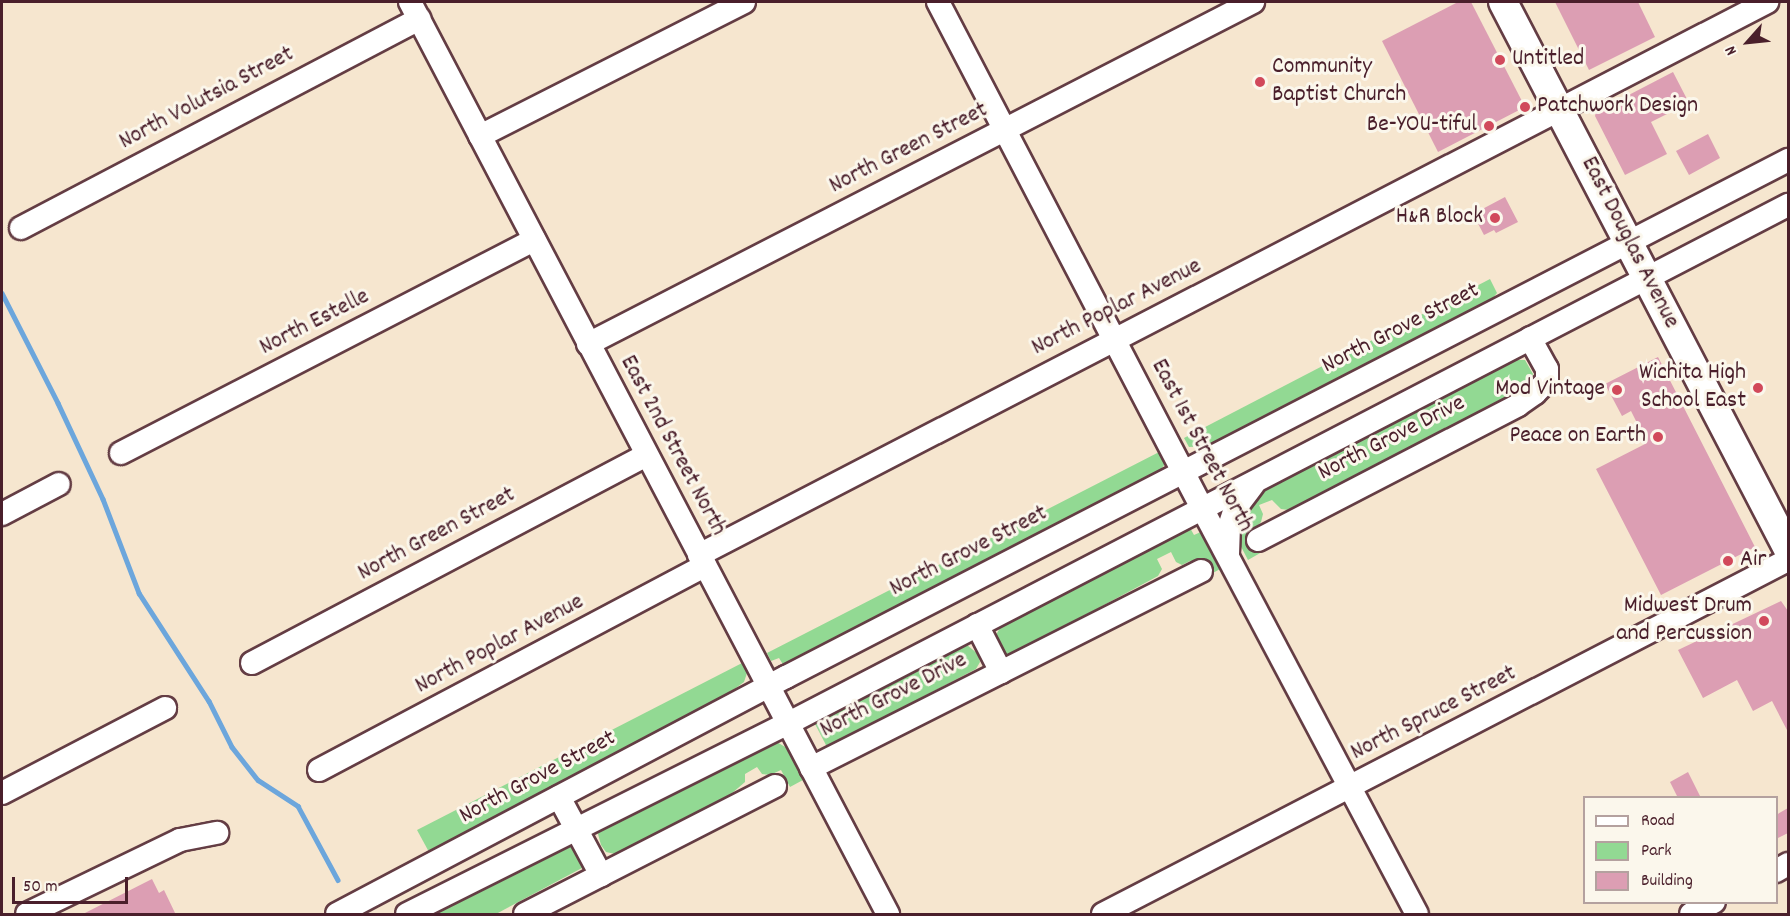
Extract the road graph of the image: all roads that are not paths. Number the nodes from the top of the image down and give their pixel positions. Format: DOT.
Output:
graph roads {
  1 [pos="744,2"];
  2 [pos="938,2"];
  3 [pos="1253,2"];
  4 [pos="1503,2"];
  5 [pos="1767,2"];
  6 [pos="414,10"];
  7 [pos="1560,110"];
  8 [pos="1004,131"];
  9 [pos="480,136"];
  10 [pos="1788,160"];
  11 [pos="1788,206"];
  12 [pos="21,228"];
  13 [pos="534,240"];
  14 [pos="1629,243"];
  15 [pos="1647,278"];
  16 [pos="1530,338"];
  17 [pos="1114,339"];
  18 [pos="588,344"];
  19 [pos="121,453"];
  20 [pos="647,455"];
  21 [pos="1183,472"];
  22 [pos="1262,477"];
  23 [pos="59,484"];
  24 [pos="1202,508"];
  25 [pos="2,514"];
  26 [pos="1258,540"];
  27 [pos="1788,549"];
  28 [pos="1228,556"];
  29 [pos="1788,560"];
  30 [pos="702,561"];
  31 [pos="1201,571"];
  32 [pos="977,625"];
  33 [pos="252,663"];
  34 [pos="1001,672"];
  35 [pos="768,687"];
  36 [pos="165,708"];
  37 [pos="788,724"];
  38 [pos="811,768"];
  39 [pos="319,770"];
  40 [pos="775,786"];
  41 [pos="1350,788"];
  42 [pos="2,793"];
  43 [pos="560,797"];
  44 [pos="576,828"];
  45 [pos="217,833"];
  46 [pos="601,875"];
  47 [pos="1712,904"];
  48 [pos="27,915"];
  49 [pos="337,915"];
  50 [pos="407,915"];
  51 [pos="525,915"];
  52 [pos="888,915"];
  53 [pos="1102,915"];
  54 [pos="1417,915"];
  55 [pos="1691,915"];
  1 -- 9 [label="street"];
  2 -- 8 [label="street, East 1st Street North"];
  3 -- 8 [label="street, North Green Street"];
  4 -- 7 [label="main road, East Douglas Avenue"];
  5 -- 7 [label="street, North Poplar Avenue"];
  6 -- 9 [label="street, East 2nd Street North"];
  6 -- 12 [label="street, North Volutsia Street"];
  7 -- 14 [label="main road, East Douglas Avenue"];
  7 -- 17 [label="street, North Poplar Avenue"];
  8 -- 17 [label="street, East 1st Street North"];
  8 -- 18 [label="street, North Green Street"];
  9 -- 13 [label="street, East 2nd Street North"];
  10 -- 14 [label="street, North Grove Street"];
  11 -- 15 [label="street"];
  13 -- 18 [label="street, East 2nd Street North"];
  13 -- 19 [label="street, North Estelle"];
  14 -- 15 [label="main road, East Douglas Avenue"];
  14 -- 21 [label="street, North Grove Street"];
  15 -- 16 [label="street"];
  15 -- 27 [label="main road, East Douglas Avenue"];
  16 -- 22 [label="street"];
  16 -- 26 [label="street, North Grove Drive"];
  17 -- 21 [label="street, East 1st Street North"];
  17 -- 30 [label="street, North Poplar Avenue"];
  18 -- 20 [label="street, East 2nd Street North"];
  20 -- 30 [label="street, East 2nd Street North"];
  20 -- 33 [label="street, North Green Street"];
  21 -- 24 [label="street, East 1st Street North"];
  21 -- 35 [label="street, North Grove Street"];
  22 -- 24 [label="street"];
  22 -- 28 [label="street"];
  23 -- 25 [label="street"];
  24 -- 28 [label="street, East 1st Street North"];
  24 -- 32 [label="street"];
  28 -- 41 [label="street, East 1st Street North"];
  29 -- 41 [label="street, North Spruce Street"];
  30 -- 35 [label="street, East 2nd Street North"];
  30 -- 39 [label="street, North Poplar Avenue"];
  31 -- 34 [label="street, North Grove Drive"];
  32 -- 34 [label="street, North Grove Drive"];
  32 -- 37 [label="street"];
  34 -- 38 [label="street, North Grove Drive"];
  35 -- 37 [label="street, East 2nd Street North"];
  35 -- 43 [label="street, North Grove Street"];
  36 -- 42 [label="street"];
  37 -- 38 [label="street, East 2nd Street North"];
  37 -- 44 [label="street"];
  38 -- 52 [label="street, East 2nd Street North"];
  40 -- 46 [label="street"];
  41 -- 53 [label="street, North Spruce Street"];
  41 -- 54 [label="street, East 1st Street North"];
  43 -- 44 [label="street"];
  43 -- 49 [label="street, North Grove Street"];
  44 -- 46 [label="street"];
  44 -- 50 [label="street"];
  45 -- 48 [label="street"];
  46 -- 51 [label="street"];
  47 -- 55 [label="street"];
}
